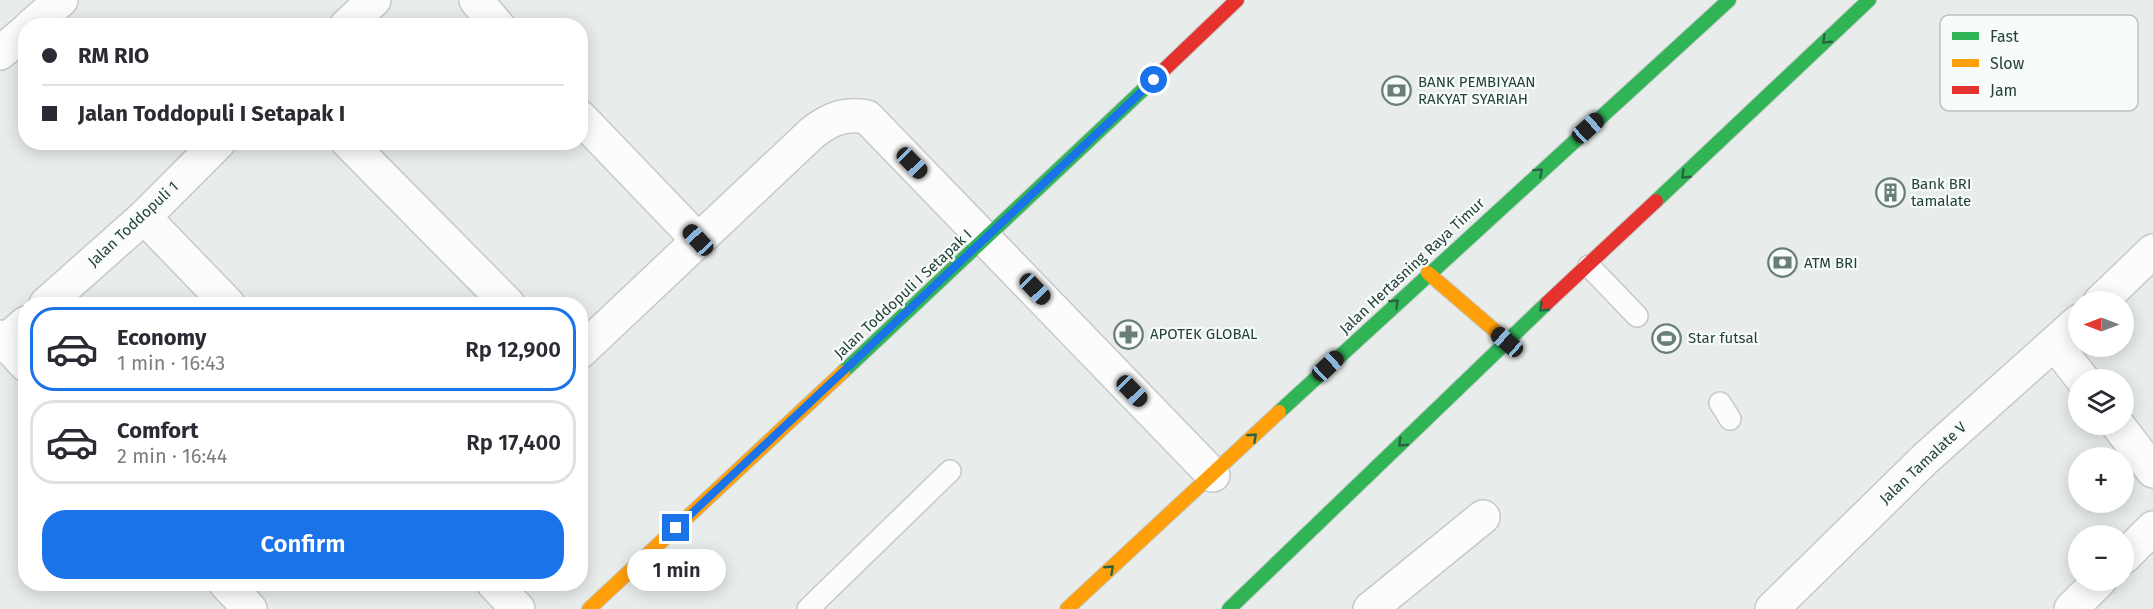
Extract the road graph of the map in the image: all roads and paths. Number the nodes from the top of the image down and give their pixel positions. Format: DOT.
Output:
graph roads {
  1 [pos="61,0"];
  2 [pos="374,0"];
  3 [pos="476,0"];
  4 [pos="1237,0"];
  5 [pos="1729,0"];
  6 [pos="1869,0"];
  7 [pos="40,18"];
  8 [pos="355,18"];
  9 [pos="491,18"];
  10 [pos="18,38"];
  11 [pos="0,53"];
  12 [pos="588,125"];
  13 [pos="211,150"];
  14 [pos="356,150"];
  15 [pos="144,217"];
  16 [pos="987,239"];
  17 [pos="698,240"];
  18 [pos="2153,251"];
  19 [pos="1589,266"];
  20 [pos="1428,273"];
  21 [pos="2111,291"];
  22 [pos="54,297"];
  23 [pos="221,297"];
  24 [pos="501,297"];
  25 [pos="1637,316"];
  26 [pos="2068,332"];
  27 [pos="1507,342"];
  28 [pos="588,344"];
  29 [pos="2055,344"];
  30 [pos="2074,369"];
  31 [pos="2125,435"];
  32 [pos="950,471"];
  33 [pos="2153,471"];
  34 [pos="1213,475"];
  35 [pos="1483,517"];
  36 [pos="2153,528"];
  37 [pos="2134,547"];
  38 [pos="233,591"];
  39 [pos="501,591"];
  40 [pos="2089,591"];
  41 [pos="250,609"];
  42 [pos="518,609"];
  43 [pos="589,609"];
  44 [pos="808,609"];
  45 [pos="1067,609"];
  46 [pos="1229,609"];
  47 [pos="1370,609"];
  48 [pos="1772,609"];
  49 [pos="2071,609"];
  1 -- 7 [label="street"];
  2 -- 8 [label="street"];
  3 -- 9 [label="street"];
  4 -- 16 [label="main road, Jalan Toddopuli I Setapak I"];
  20 -- 5 [label="main road, Jalan Hertasning Raya Timur, one-way"];
  6 -- 19 [label="main road, one-way"];
  10 -- 11 [label="street"];
  12 -- 17 [label="street"];
  13 -- 15 [label="street, Jalan Toddopuli 1"];
  14 -- 24 [label="street"];
  15 -- 22 [label="street, Jalan Toddopuli 1"];
  15 -- 23 [label="street"];
  16 -- 17 [label="street"];
  16 -- 34 [label="street"];
  16 -- 43 [label="main road, Jalan Toddopuli I Setapak I"];
  17 -- 28 [label="street"];
  18 -- 21 [label="street"];
  19 -- 25 [label="lane"];
  19 -- 27 [label="main road, one-way"];
  20 -- 27 [label="main road"];
  34 -- 20 [label="main road, Jalan Hertasning Raya Timur, one-way"];
  26 -- 29 [label="street, Jalan Tamalate V"];
  27 -- 46 [label="main road, one-way"];
  29 -- 30 [label="street"];
  29 -- 48 [label="street, Jalan Tamalate V"];
  31 -- 33 [label="street"];
  32 -- 44 [label="lane"];
  45 -- 34 [label="main road, Jalan Hertasning Raya Timur, one-way"];
  35 -- 47 [label="street"];
  36 -- 37 [label="street"];
  38 -- 41 [label="street"];
  39 -- 42 [label="street"];
  40 -- 49 [label="street"];
}
